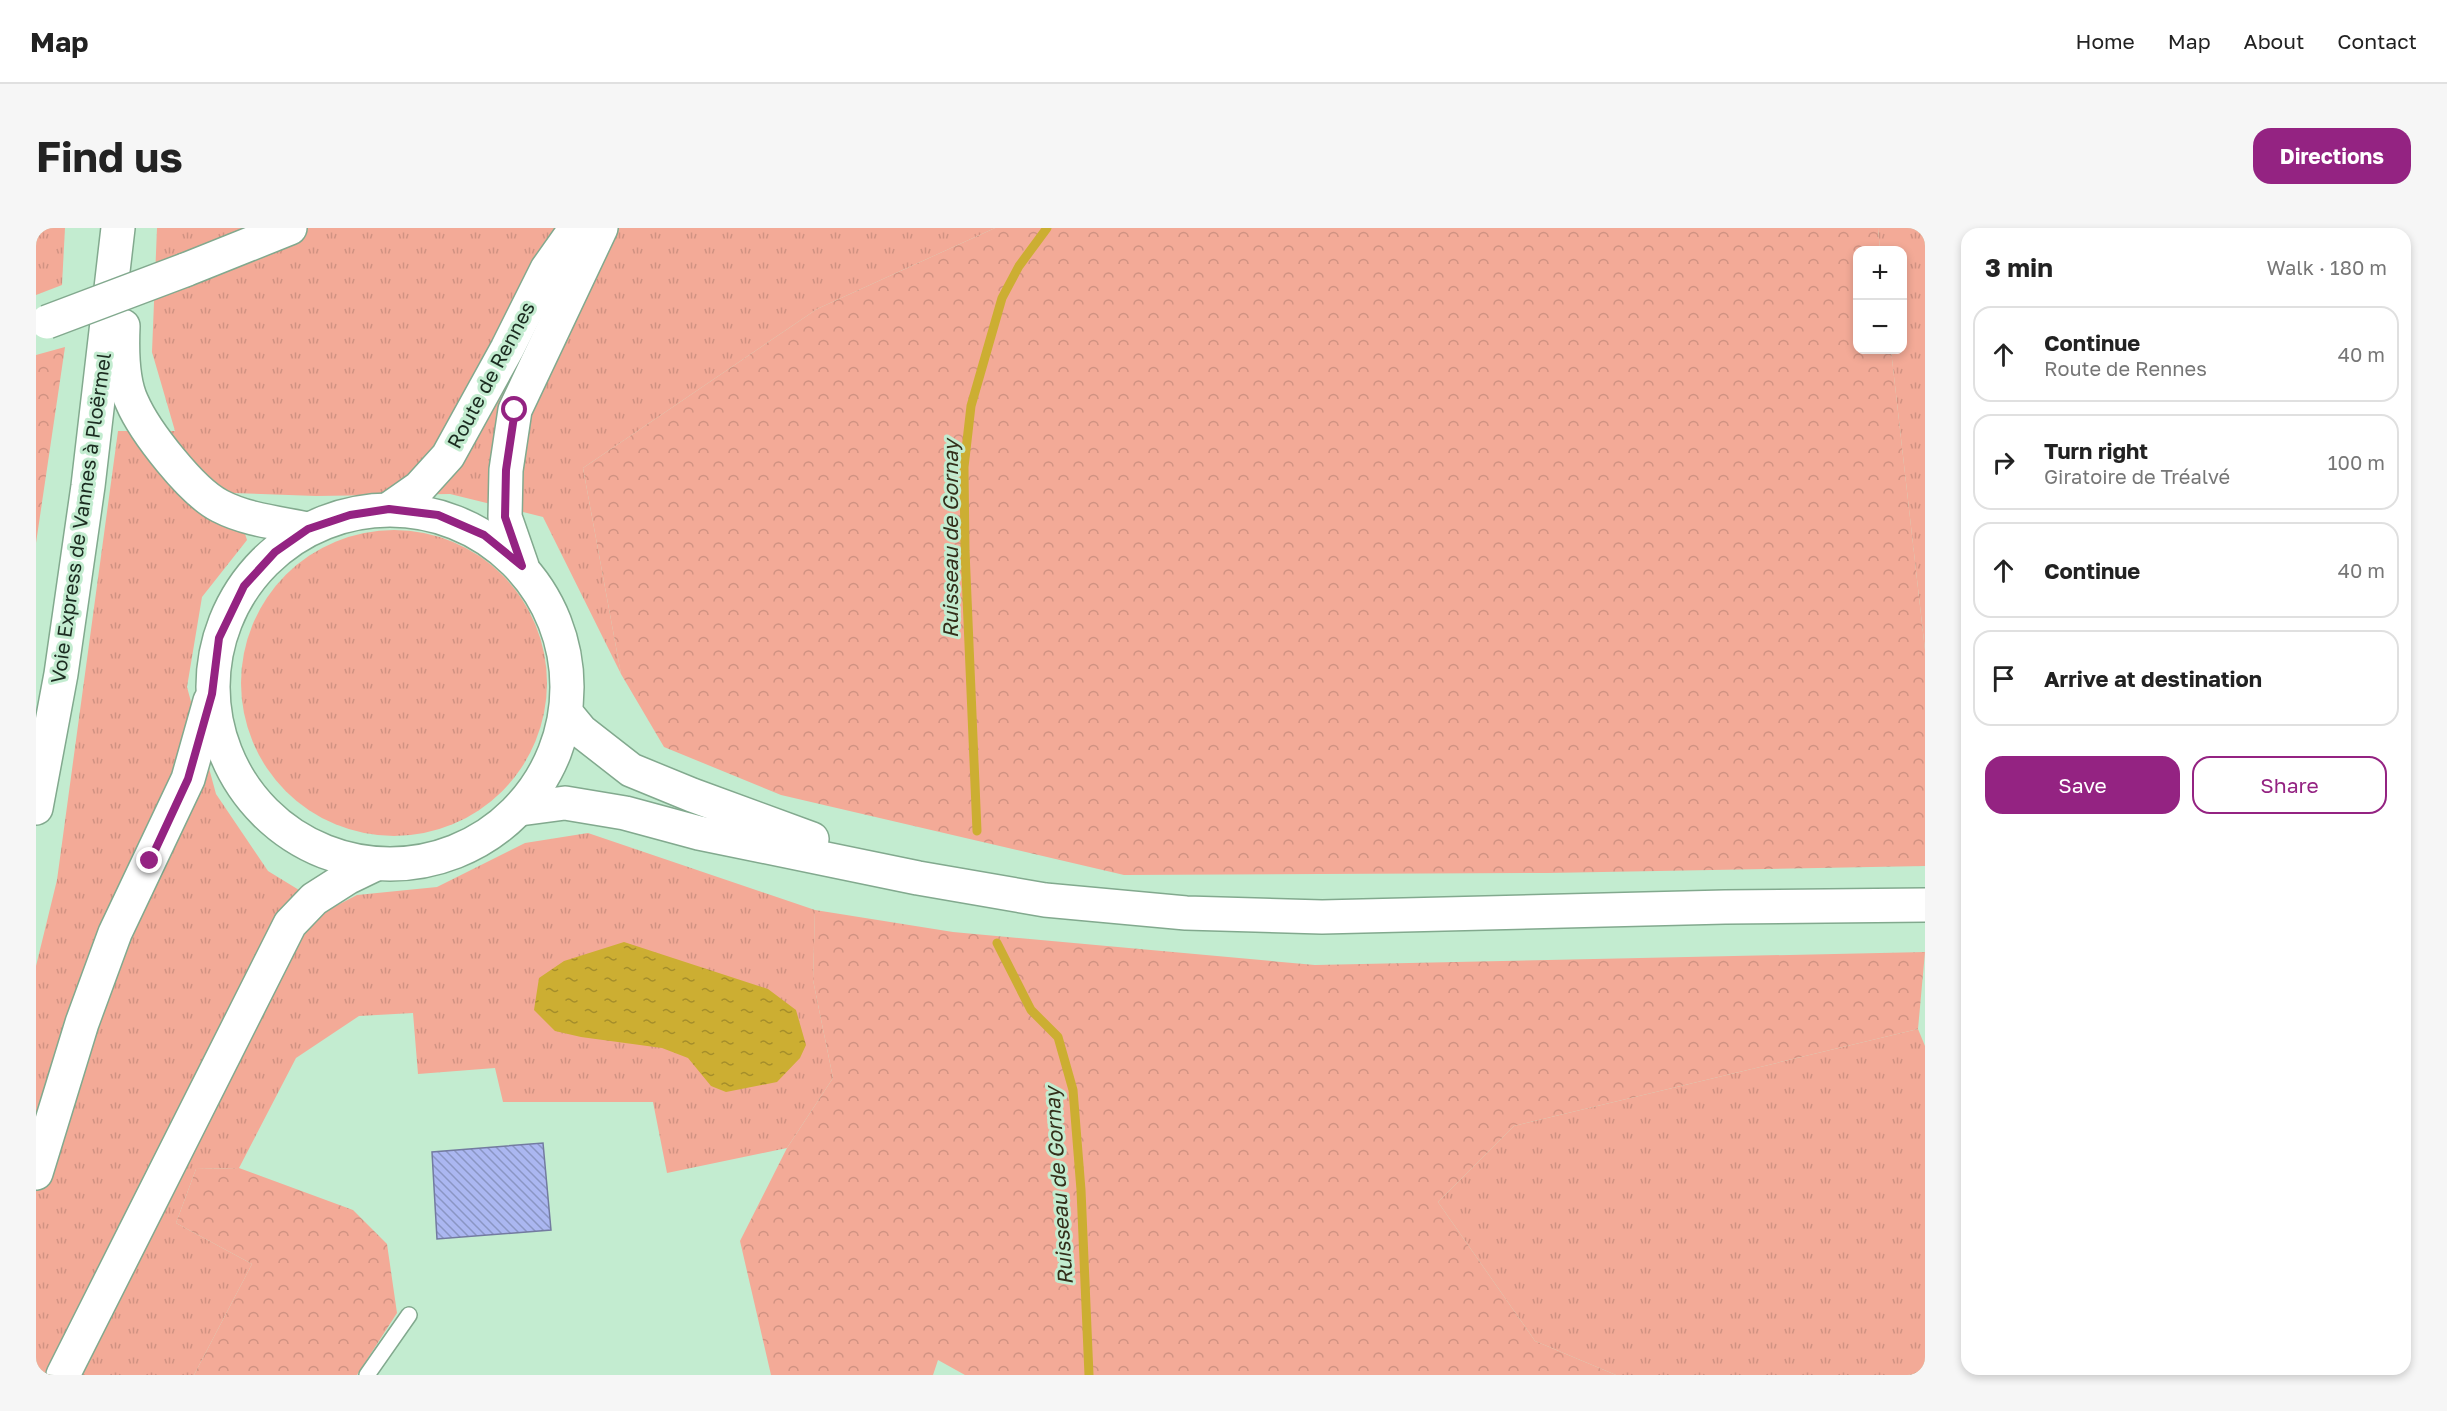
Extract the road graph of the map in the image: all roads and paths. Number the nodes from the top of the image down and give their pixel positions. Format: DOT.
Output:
graph roads {
  1 [pos="99,228"];
  2 [pos="118,228"];
  3 [pos="125,228"];
  4 [pos="290,228"];
  5 [pos="564,228"];
  6 [pos="576,228"];
  7 [pos="601,228"];
  8 [pos="624,228"];
  9 [pos="547,269"];
  10 [pos="42,324"];
  11 [pos="550,335"];
  12 [pos="389,509"];
  13 [pos="308,529"];
  14 [pos="522,566"];
  15 [pos="41,670"];
  16 [pos="212,694"];
  17 [pos="36,705"];
  18 [pos="567,714"];
  19 [pos="36,808"];
  20 [pos="520,809"];
  21 [pos="376,864"];
  22 [pos="918,878"];
  23 [pos="1925,904"];
  24 [pos="36,1173"];
  25 [pos="409,1315"];
  26 [pos="63,1375"];
  27 [pos="367,1375"];
  1 -- 15 [label="main road, Voie Express de Vannes à Ploërmel"];
  2 -- 19 [label="main road, Voie Express de Vannes à Ploërmel"];
  3 -- 13 [label="main road"];
  4 -- 10 [label="main road, bridge"];
  5 -- 9 [label="main road"];
  6 -- 9 [label="main road, Route de Rennes"];
  7 -- 11 [label="main road, Route de Rennes"];
  8 -- 11 [label="main road, Route de Rennes"];
  9 -- 12 [label="main road, Route de Rennes"];
  11 -- 14 [label="main road, Route de Rennes"];
  12 -- 13 [label="main road"];
  12 -- 14 [label="main road"];
  13 -- 16 [label="main road"];
  14 -- 18 [label="main road"];
  15 -- 17 [label="main road, Voie Express de Vannes à Ploërmel"];
  16 -- 21 [label="main road"];
  16 -- 24 [label="main road"];
  18 -- 20 [label="main road"];
  18 -- 22 [label="main road"];
  20 -- 21 [label="main road"];
  20 -- 22 [label="main road"];
  21 -- 26 [label="main road"];
  22 -- 23 [label="main road"];
  25 -- 27 [label="lane"];
}
